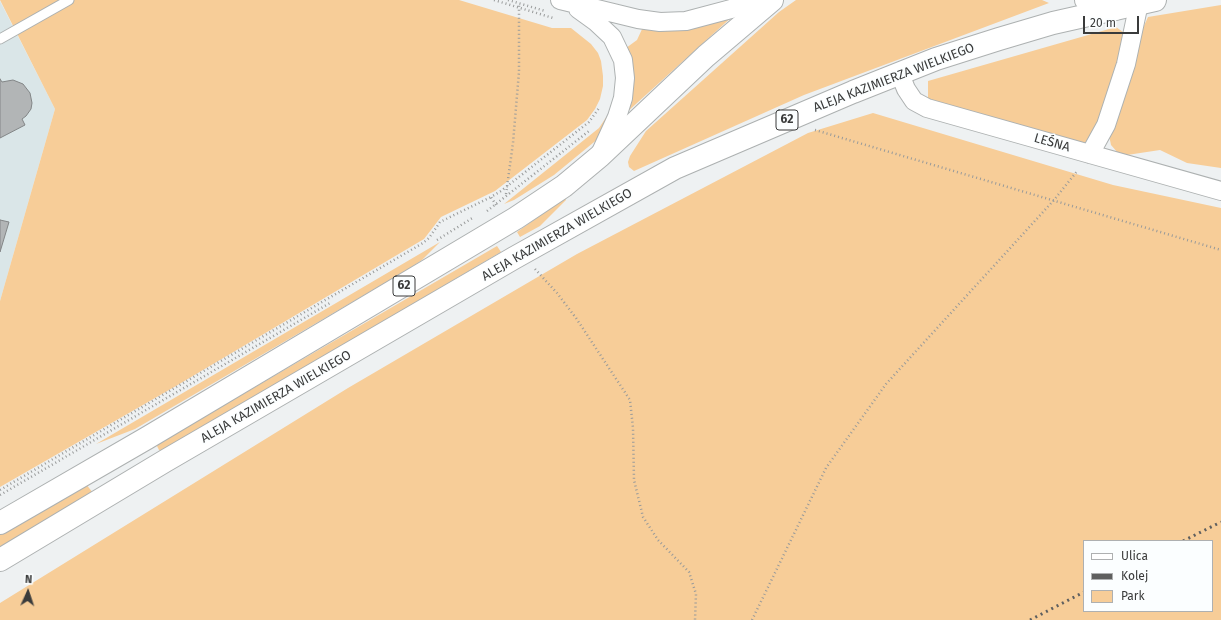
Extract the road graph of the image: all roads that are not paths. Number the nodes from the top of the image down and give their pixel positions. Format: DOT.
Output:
graph roads {
  1 [pos="69,0"];
  2 [pos="755,0"];
  3 [pos="772,0"];
  4 [pos="1086,0"];
  5 [pos="1145,1"];
  6 [pos="559,5"];
  7 [pos="1114,8"];
  8 [pos="0,40"];
  9 [pos="900,74"];
  10 [pos="1090,154"];
  11 [pos="600,156"];
  12 [pos="1221,191"];
  13 [pos="124,451"];
  14 [pos="138,478"];
  15 [pos="0,523"];
  16 [pos="0,560"];
  1 -- 8 [label="lane"];
  2 -- 6 [label="street"];
  3 -- 11 [label="main road, 62"];
  4 -- 7 [label="main road"];
  5 -- 7 [label="main road, ALEJA KAZIMIERZA WIELKIEGO / 62"];
  5 -- 10 [label="street"];
  6 -- 11 [label="street"];
  7 -- 9 [label="main road, ALEJA KAZIMIERZA WIELKIEGO / 62"];
  9 -- 10 [label="street, LEŚNA"];
  9 -- 14 [label="main road, ALEJA KAZIMIERZA WIELKIEGO / 62"];
  10 -- 12 [label="street, LEŚNA"];
  11 -- 13 [label="main road, 62"];
  13 -- 14 [label="main road"];
  13 -- 15 [label="main road, 62"];
  14 -- 16 [label="main road, ALEJA KAZIMIERZA WIELKIEGO / 62"];
}
